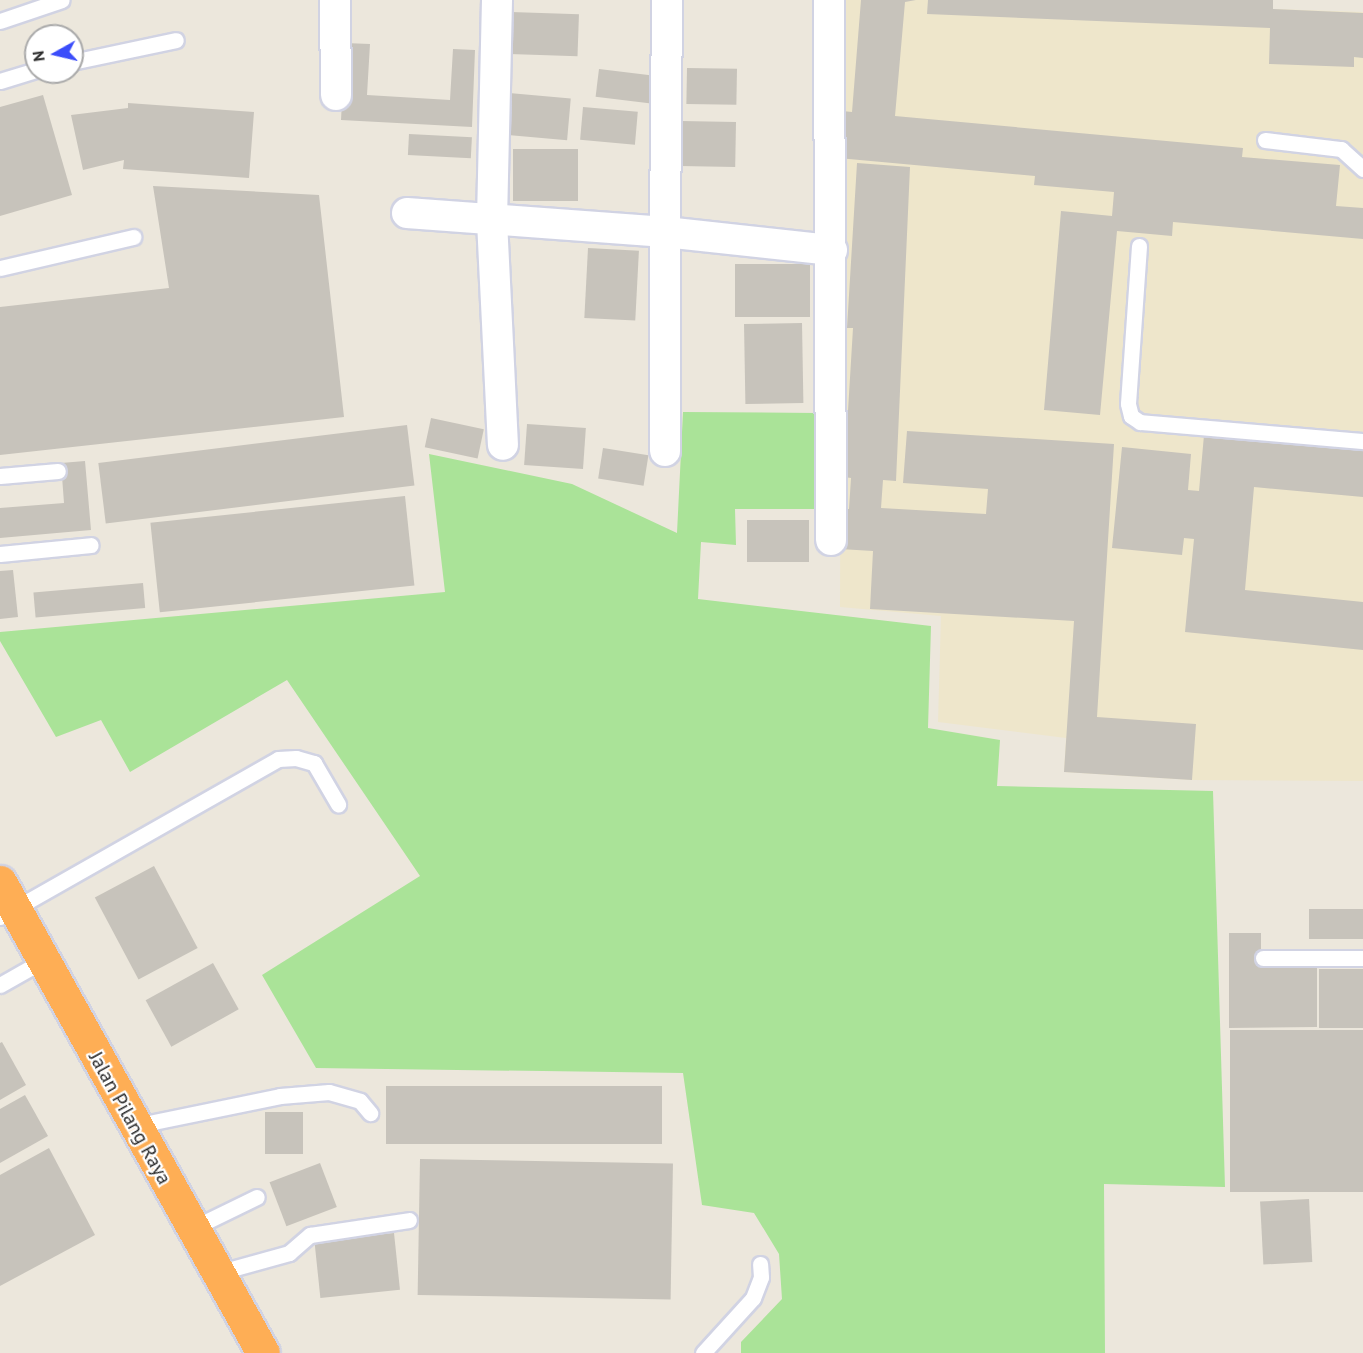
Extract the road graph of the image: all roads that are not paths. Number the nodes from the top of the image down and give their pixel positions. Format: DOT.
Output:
graph roads {
  1 [pos="62,0"];
  2 [pos="336,0"];
  3 [pos="497,0"];
  4 [pos="667,0"];
  5 [pos="829,0"];
  6 [pos="0,21"];
  7 [pos="176,40"];
  8 [pos="84,59"];
  9 [pos="24,73"];
  10 [pos="0,81"];
  11 [pos="336,95"];
  12 [pos="1265,140"];
  13 [pos="1363,169"];
  14 [pos="407,213"];
  15 [pos="492,221"];
  16 [pos="665,232"];
  17 [pos="133,237"];
  18 [pos="1140,246"];
  19 [pos="832,250"];
  20 [pos="0,268"];
  21 [pos="1363,441"];
  22 [pos="503,445"];
  23 [pos="665,451"];
  24 [pos="58,471"];
  25 [pos="0,476"];
  26 [pos="831,540"];
  27 [pos="91,545"];
  28 [pos="0,554"];
  29 [pos="338,804"];
  30 [pos="5,902"];
  31 [pos="1263,958"];
  32 [pos="1363,958"];
  33 [pos="44,960"];
  34 [pos="0,985"];
  35 [pos="370,1113"];
  36 [pos="134,1126"];
  37 [pos="257,1197"];
  38 [pos="409,1220"];
  39 [pos="191,1229"];
  40 [pos="760,1264"];
  41 [pos="217,1273"];
  42 [pos="263,1353"];
  43 [pos="703,1353"];
  1 -- 6 [label="lane"];
  2 -- 11 [label="street"];
  3 -- 15 [label="street"];
  4 -- 16 [label="street"];
  5 -- 19 [label="street"];
  7 -- 8 [label="lane"];
  9 -- 10 [label="lane"];
  12 -- 13 [label="lane"];
  14 -- 15 [label="street"];
  15 -- 16 [label="street"];
  15 -- 22 [label="street"];
  16 -- 19 [label="street"];
  16 -- 23 [label="street"];
  17 -- 20 [label="lane"];
  18 -- 21 [label="lane"];
  19 -- 26 [label="street"];
  24 -- 25 [label="lane"];
  27 -- 28 [label="lane"];
  29 -- 30 [label="lane"];
  30 -- 33 [label="highway, Jalan Pilang Raya"];
  31 -- 32 [label="lane"];
  33 -- 34 [label="lane"];
  33 -- 36 [label="highway, Jalan Pilang Raya"];
  35 -- 36 [label="lane"];
  36 -- 39 [label="highway, Jalan Pilang Raya"];
  37 -- 39 [label="lane"];
  38 -- 41 [label="lane"];
  39 -- 41 [label="highway, Jalan Pilang Raya"];
  40 -- 43 [label="lane"];
  41 -- 42 [label="highway, Jalan Pilang Raya"];
}
